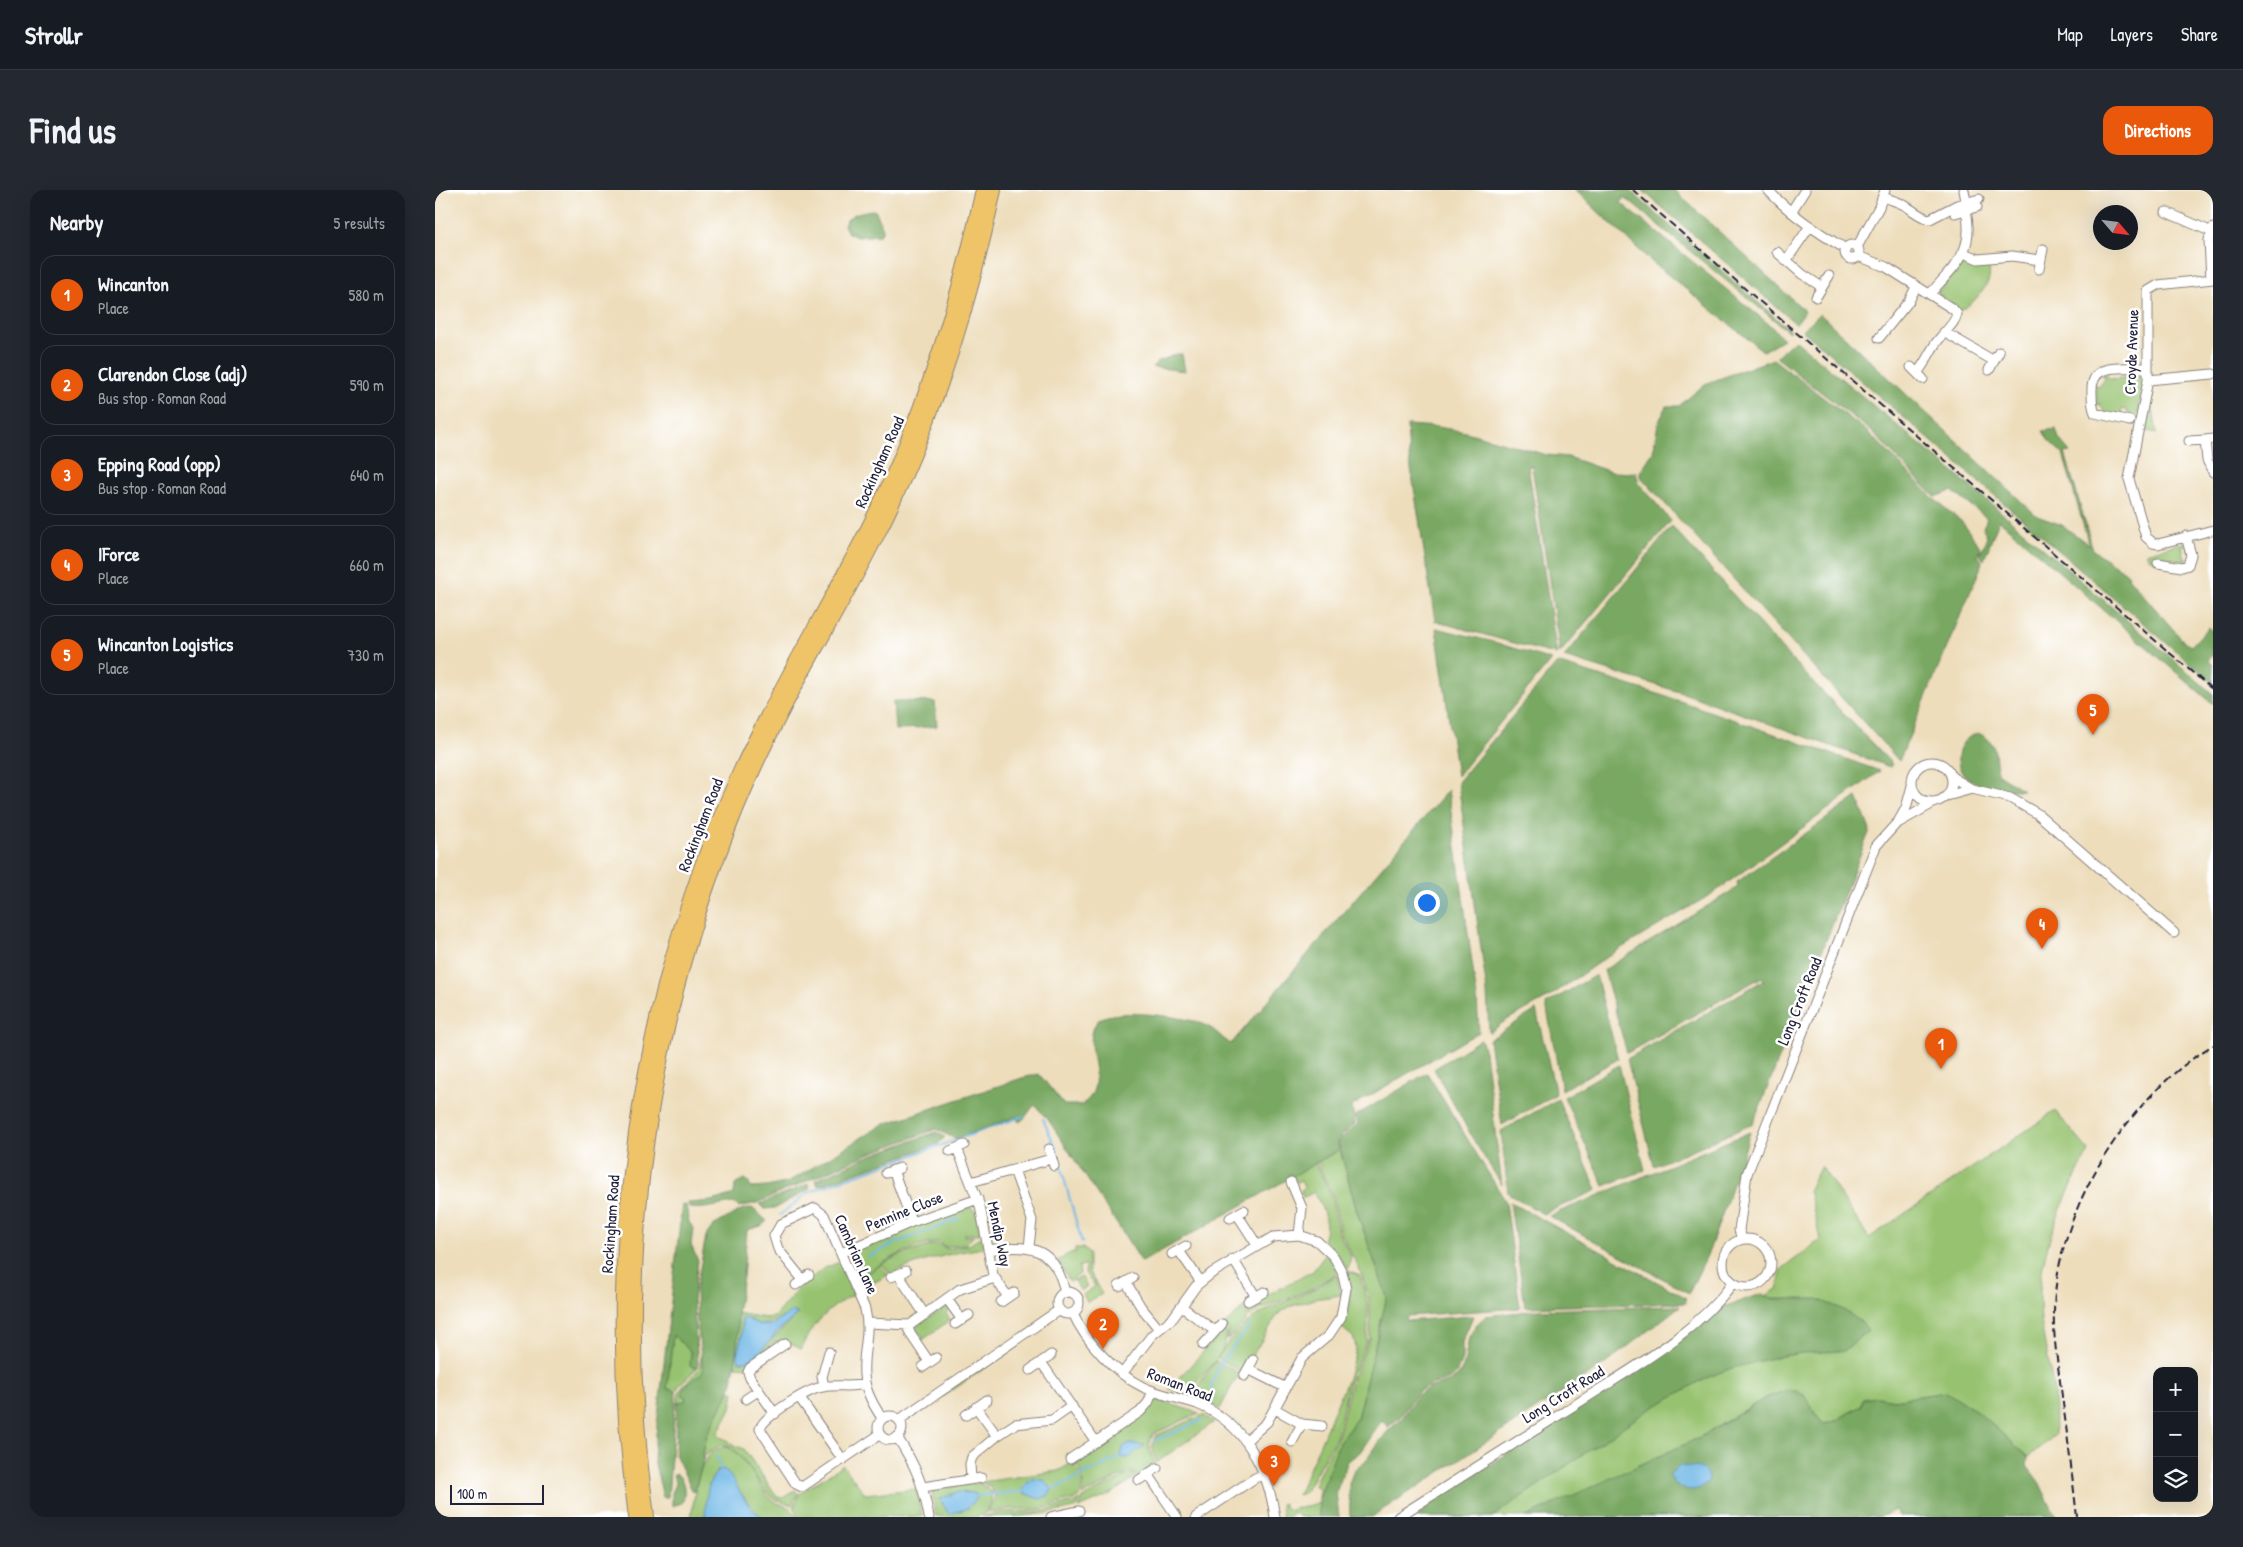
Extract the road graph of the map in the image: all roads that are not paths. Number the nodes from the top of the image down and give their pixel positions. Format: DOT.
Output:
graph roads {
  1 [pos="983,190"];
  2 [pos="994,190"];
  3 [pos="1768,190"];
  4 [pos="1805,190"];
  5 [pos="1964,190"];
  6 [pos="1884,193"];
  7 [pos="1978,203"];
  8 [pos="1966,206"];
  9 [pos="1791,212"];
  10 [pos="2166,212"];
  11 [pos="1955,213"];
  12 [pos="1810,226"];
  13 [pos="2212,230"];
  14 [pos="2043,249"];
  15 [pos="1857,251"];
  16 [pos="1777,252"];
  17 [pos="1964,253"];
  18 [pos="1786,260"];
  19 [pos="1829,276"];
  20 [pos="2212,279"];
  21 [pos="1822,287"];
  22 [pos="1916,287"];
  23 [pos="1930,294"];
  24 [pos="1816,297"];
  25 [pos="1944,332"];
  26 [pos="1879,338"];
  27 [pos="1999,352"];
  28 [pos="1994,361"];
  29 [pos="2147,368"];
  30 [pos="1989,370"];
  31 [pos="1917,373"];
  32 [pos="2213,374"];
  33 [pos="2148,380"];
  34 [pos="2126,417"];
  35 [pos="2209,440"];
  36 [pos="2189,441"];
  37 [pos="2213,472"];
  38 [pos="2213,530"];
  39 [pos="2187,536"];
  40 [pos="2164,562"];
  41 [pos="1952,777"];
  42 [pos="1912,786"];
  43 [pos="1971,789"];
  44 [pos="1947,796"];
  45 [pos="1935,802"];
  46 [pos="1897,824"];
  47 [pos="2174,933"];
  48 [pos="957,1148"];
  49 [pos="1051,1158"];
  50 [pos="893,1170"];
  51 [pos="1014,1170"];
  52 [pos="971,1182"];
  53 [pos="1296,1185"];
  54 [pos="978,1199"];
  55 [pos="1237,1214"];
  56 [pos="912,1222"];
  57 [pos="1299,1235"];
  58 [pos="1742,1239"];
  59 [pos="1257,1245"];
  60 [pos="1029,1247"];
  61 [pos="988,1250"];
  62 [pos="1179,1250"];
  63 [pos="841,1253"];
  64 [pos="1233,1260"];
  65 [pos="898,1274"];
  66 [pos="995,1278"];
  67 [pos="803,1280"];
  68 [pos="1126,1282"];
  69 [pos="1201,1282"];
  70 [pos="1733,1283"];
  71 [pos="1065,1293"];
  72 [pos="1008,1297"];
  73 [pos="1256,1297"];
  74 [pos="947,1298"];
  75 [pos="1182,1307"];
  76 [pos="1059,1310"];
  77 [pos="1073,1313"];
  78 [pos="925,1315"];
  79 [pos="962,1320"];
  80 [pos="868,1323"];
  81 [pos="1222,1324"];
  82 [pos="907,1326"];
  83 [pos="1159,1329"];
  84 [pos="1215,1331"];
  85 [pos="785,1344"];
  86 [pos="1203,1345"];
  87 [pos="829,1352"];
  88 [pos="1051,1355"];
  89 [pos="1253,1360"];
  90 [pos="1041,1362"];
  91 [pos="930,1363"];
  92 [pos="1030,1370"];
  93 [pos="1122,1374"];
  94 [pos="865,1384"];
  95 [pos="824,1386"];
  96 [pos="1286,1388"];
  97 [pos="758,1390"];
  98 [pos="1153,1392"];
  99 [pos="799,1397"];
  100 [pos="746,1399"];
  101 [pos="987,1400"];
  102 [pos="1072,1406"];
  103 [pos="976,1407"];
  104 [pos="1275,1410"];
  105 [pos="775,1414"];
  106 [pos="966,1415"];
  107 [pos="882,1418"];
  108 [pos="899,1420"];
  109 [pos="1302,1424"];
  110 [pos="1322,1426"];
  111 [pos="879,1435"];
  112 [pos="997,1436"];
  113 [pos="897,1437"];
  114 [pos="1246,1441"];
  115 [pos="1096,1442"];
  116 [pos="1292,1442"];
  117 [pos="1070,1459"];
  118 [pos="843,1460"];
  119 [pos="1157,1468"];
  120 [pos="1148,1474"];
  121 [pos="1265,1474"];
  122 [pos="1139,1480"];
  123 [pos="923,1487"];
  124 [pos="1079,1511"];
  125 [pos="1207,1514"];
  126 [pos="1069,1516"];
  127 [pos="636,1517"];
  128 [pos="647,1517"];
  129 [pos="929,1517"];
  130 [pos="1051,1517"];
  131 [pos="1177,1517"];
  132 [pos="1195,1517"];
  133 [pos="1275,1517"];
  134 [pos="1398,1517"];
  1 -- 127 [label="highway, Rockingham Road"];
  2 -- 128 [label="highway, Rockingham Road"];
  3 -- 9 [label="street"];
  4 -- 9 [label="street"];
  5 -- 8 [label="street"];
  6 -- 8 [label="street"];
  6 -- 15 [label="street"];
  7 -- 8 [label="street"];
  8 -- 11 [label="street"];
  8 -- 17 [label="street"];
  9 -- 12 [label="street"];
  10 -- 13 [label="street"];
  12 -- 15 [label="street"];
  12 -- 18 [label="street"];
  13 -- 20 [label="street"];
  14 -- 17 [label="street"];
  15 -- 22 [label="street"];
  16 -- 18 [label="street"];
  17 -- 23 [label="street"];
  18 -- 21 [label="street"];
  19 -- 21 [label="street"];
  20 -- 29 [label="street, Croyde Avenue"];
  21 -- 24 [label="street"];
  22 -- 23 [label="street"];
  22 -- 26 [label="street"];
  23 -- 25 [label="street"];
  25 -- 28 [label="street"];
  25 -- 31 [label="street"];
  27 -- 28 [label="street"];
  28 -- 30 [label="street"];
  29 -- 33 [label="street, Croyde Avenue"];
  29 -- 34 [label="street"];
  32 -- 33 [label="street"];
  33 -- 39 [label="street, Croyde Avenue"];
  35 -- 36 [label="street"];
  35 -- 37 [label="street"];
  38 -- 39 [label="street"];
  39 -- 40 [label="street"];
  41 -- 42 [label="street"];
  41 -- 43 [label="street"];
  41 -- 44 [label="street"];
  42 -- 45 [label="street"];
  42 -- 46 [label="street"];
  43 -- 44 [label="street"];
  43 -- 47 [label="street"];
  44 -- 45 [label="street"];
  45 -- 46 [label="street, Long Croft Road"];
  46 -- 58 [label="street, Long Croft Road"];
  48 -- 52 [label="street, Mendip Way"];
  49 -- 51 [label="street"];
  50 -- 56 [label="street"];
  51 -- 52 [label="street"];
  51 -- 60 [label="street"];
  52 -- 54 [label="street, Mendip Way"];
  53 -- 57 [label="street"];
  54 -- 56 [label="street, Pennine Close"];
  54 -- 61 [label="street, Mendip Way"];
  55 -- 59 [label="street"];
  56 -- 63 [label="street, Pennine Close"];
  57 -- 59 [label="street"];
  57 -- 96 [label="street"];
  58 -- 70 [label="street"];
  58 -- 70 [label="street"];
  59 -- 64 [label="street"];
  60 -- 61 [label="street"];
  60 -- 71 [label="street"];
  61 -- 66 [label="street, Mendip Way"];
  62 -- 69 [label="street"];
  63 -- 67 [label="street, Cambrian Lane"];
  63 -- 80 [label="street, Cambrian Lane"];
  64 -- 69 [label="street"];
  64 -- 73 [label="street"];
  65 -- 78 [label="street"];
  66 -- 72 [label="street"];
  66 -- 74 [label="street, Mendip Way"];
  68 -- 83 [label="street"];
  69 -- 75 [label="street"];
  70 -- 134 [label="street, Long Croft Road"];
  71 -- 76 [label="street"];
  71 -- 77 [label="street"];
  74 -- 78 [label="street, Mendip Way"];
  74 -- 79 [label="street"];
  75 -- 83 [label="street"];
  75 -- 84 [label="street"];
  76 -- 77 [label="street"];
  76 -- 108 [label="street"];
  77 -- 93 [label="street, Roman Road"];
  78 -- 82 [label="street, Mendip Way"];
  80 -- 82 [label="street"];
  80 -- 94 [label="street, Cambrian Lane"];
  81 -- 84 [label="street"];
  82 -- 91 [label="street"];
  83 -- 93 [label="street"];
  84 -- 86 [label="street"];
  85 -- 97 [label="street"];
  87 -- 95 [label="street"];
  88 -- 90 [label="street"];
  89 -- 96 [label="street"];
  90 -- 92 [label="street"];
  90 -- 102 [label="street"];
  93 -- 98 [label="street, Roman Road"];
  94 -- 95 [label="street"];
  94 -- 107 [label="street, Cambrian Lane"];
  95 -- 99 [label="street"];
  96 -- 104 [label="street"];
  97 -- 100 [label="street"];
  97 -- 105 [label="street"];
  98 -- 114 [label="street, Roman Road"];
  98 -- 115 [label="street"];
  99 -- 105 [label="street"];
  99 -- 118 [label="street"];
  101 -- 103 [label="street"];
  102 -- 112 [label="street"];
  102 -- 115 [label="street"];
  103 -- 106 [label="street"];
  103 -- 112 [label="street"];
  104 -- 109 [label="street"];
  104 -- 114 [label="street"];
  105 -- 118 [label="street"];
  107 -- 108 [label="street"];
  107 -- 111 [label="street"];
  108 -- 113 [label="street"];
  109 -- 110 [label="street"];
  109 -- 116 [label="street"];
  111 -- 113 [label="street"];
  111 -- 118 [label="street"];
  112 -- 123 [label="street"];
  113 -- 123 [label="street"];
  114 -- 121 [label="street, Roman Road"];
  115 -- 117 [label="street"];
  119 -- 120 [label="street"];
  120 -- 122 [label="street"];
  120 -- 131 [label="street"];
  121 -- 125 [label="street"];
  121 -- 133 [label="street, Roman Road"];
  123 -- 129 [label="street"];
  124 -- 126 [label="street"];
  125 -- 132 [label="street"];
  126 -- 130 [label="street"];
}
